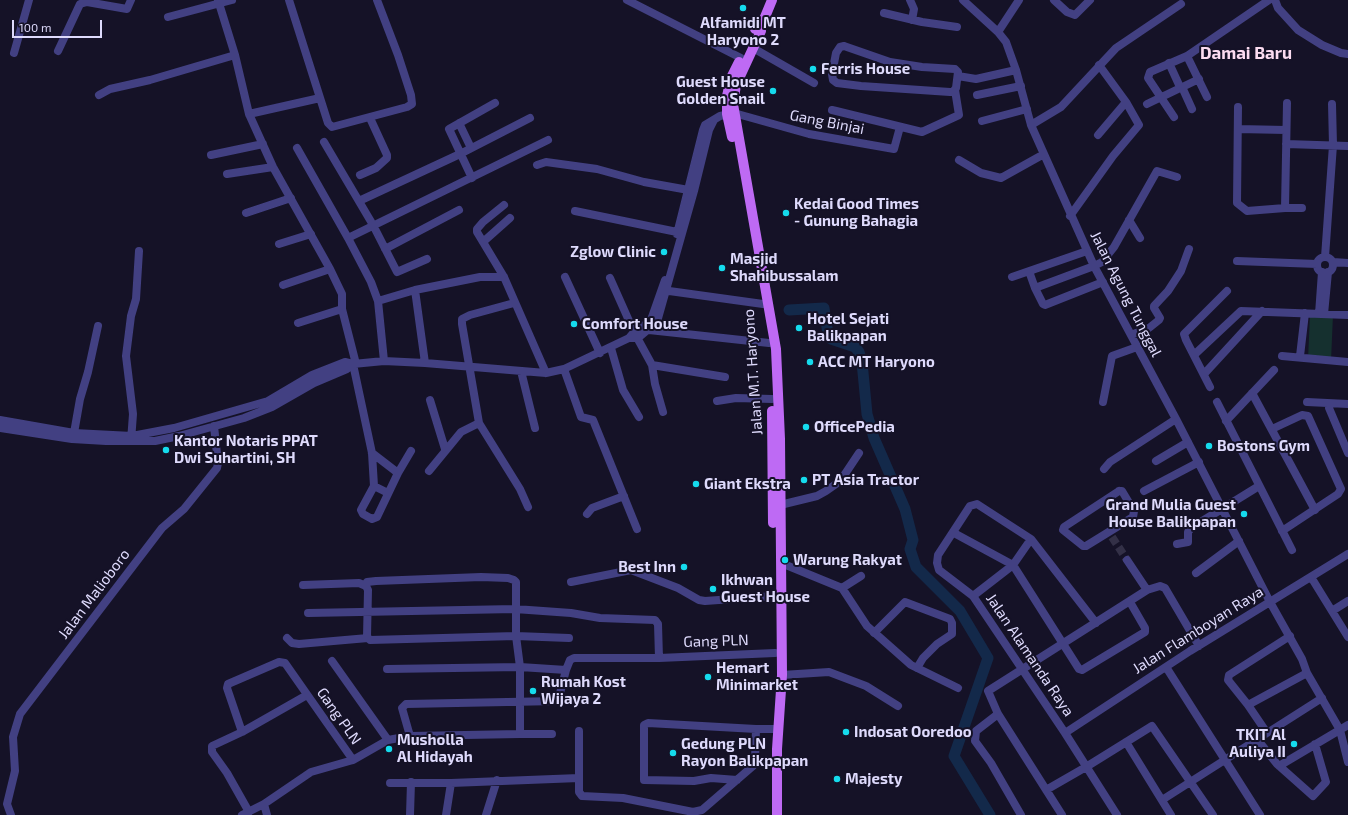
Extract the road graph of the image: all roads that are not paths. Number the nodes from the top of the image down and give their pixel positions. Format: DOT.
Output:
graph roads {
  1 [pos="29,0"];
  2 [pos="131,0"];
  3 [pos="232,0"];
  4 [pos="290,0"];
  5 [pos="377,0"];
  6 [pos="627,0"];
  7 [pos="772,0"];
  8 [pos="910,0"];
  9 [pos="1019,0"];
  10 [pos="1054,0"];
  11 [pos="1090,0"];
  12 [pos="1269,0"];
  13 [pos="1275,0"];
  14 [pos="965,1"];
  15 [pos="1182,1"];
  16 [pos="218,2"];
  17 [pos="884,13"];
  18 [pos="168,17"];
  19 [pos="912,20"];
  20 [pos="759,26"];
  21 [pos="957,27"];
  22 [pos="998,32"];
  23 [pos="753,48"];
  24 [pos="58,51"];
  25 [pos="14,54"];
  26 [pos="1348,54"];
  27 [pos="235,55"];
  28 [pos="1187,56"];
  29 [pos="741,58"];
  30 [pos="1169,63"];
  31 [pos="1099,66"];
  32 [pos="1016,70"];
  33 [pos="958,76"];
  34 [pos="1199,79"];
  35 [pos="814,83"];
  36 [pos="1021,86"];
  37 [pos="1181,87"];
  38 [pos="955,90"];
  39 [pos="98,95"];
  40 [pos="977,95"];
  41 [pos="1160,97"];
  42 [pos="1207,97"];
  43 [pos="320,98"];
  44 [pos="1126,102"];
  45 [pos="495,103"];
  46 [pos="1286,103"];
  47 [pos="1147,104"];
  48 [pos="1332,104"];
  49 [pos="1238,107"];
  50 [pos="1192,109"];
  51 [pos="832,110"];
  52 [pos="1027,110"];
  53 [pos="730,113"];
  54 [pos="249,114"];
  55 [pos="1174,117"];
  56 [pos="370,118"];
  57 [pos="530,118"];
  58 [pos="982,121"];
  59 [pos="459,123"];
  60 [pos="1031,125"];
  61 [pos="900,127"];
  62 [pos="1238,129"];
  63 [pos="1286,130"];
  64 [pos="1098,135"];
  65 [pos="548,140"];
  66 [pos="324,142"];
  67 [pos="263,144"];
  68 [pos="1286,144"];
  69 [pos="1333,145"];
  70 [pos="1348,146"];
  71 [pos="297,148"];
  72 [pos="472,148"];
  73 [pos="460,154"];
  74 [pos="1044,154"];
  75 [pos="211,155"];
  76 [pos="959,160"];
  77 [pos="537,165"];
  78 [pos="273,167"];
  79 [pos="227,174"];
  80 [pos="360,175"];
  81 [pos="1177,177"];
  82 [pos="472,178"];
  83 [pos="692,190"];
  84 [pos="291,198"];
  85 [pos="359,201"];
  86 [pos="504,205"];
  87 [pos="1285,208"];
  88 [pos="1302,208"];
  89 [pos="459,210"];
  90 [pos="575,211"];
  91 [pos="246,213"];
  92 [pos="1070,216"];
  93 [pos="510,218"];
  94 [pos="1129,220"];
  95 [pos="373,225"];
  96 [pos="677,232"];
  97 [pos="310,234"];
  98 [pos="348,238"];
  99 [pos="1140,238"];
  100 [pos="483,242"];
  101 [pos="279,244"];
  102 [pos="385,249"];
  103 [pos="1189,249"];
  104 [pos="139,251"];
  105 [pos="1087,251"];
  106 [pos="1325,257"];
  107 [pos="427,259"];
  108 [pos="1237,261"];
  109 [pos="1333,262"];
  110 [pos="1348,263"];
  111 [pos="1317,264"];
  112 [pos="1094,266"];
  113 [pos="330,269"];
  114 [pos="1031,271"];
  115 [pos="1325,272"];
  116 [pos="504,276"];
  117 [pos="565,276"];
  118 [pos="1012,277"];
  119 [pos="610,278"];
  120 [pos="1103,282"];
  121 [pos="283,285"];
  122 [pos="1035,288"];
  123 [pos="415,290"];
  124 [pos="664,290"];
  125 [pos="1227,291"];
  126 [pos="378,301"];
  127 [pos="514,303"];
  128 [pos="766,308"];
  129 [pos="342,309"];
  130 [pos="1262,311"];
  131 [pos="1305,313"];
  132 [pos="1322,314"];
  133 [pos="1348,316"];
  134 [pos="298,323"];
  135 [pos="98,326"];
  136 [pos="649,330"];
  137 [pos="1131,335"];
  138 [pos="634,336"];
  139 [pos="769,343"];
  140 [pos="1138,347"];
  141 [pos="611,348"];
  142 [pos="600,353"];
  143 [pos="1194,355"];
  144 [pos="1282,356"];
  145 [pos="1300,356"];
  146 [pos="384,361"];
  147 [pos="1348,362"];
  148 [pos="425,363"];
  149 [pos="354,364"];
  150 [pos="652,364"];
  151 [pos="471,368"];
  152 [pos="564,369"];
  153 [pos="1274,370"];
  154 [pos="521,371"];
  155 [pos="546,373"];
  156 [pos="1205,373"];
  157 [pos="725,377"];
  158 [pos="1210,387"];
  159 [pos="1252,393"];
  160 [pos="772,399"];
  161 [pos="430,400"];
  162 [pos="717,401"];
  163 [pos="1103,402"];
  164 [pos="1217,402"];
  165 [pos="1307,402"];
  166 [pos="1330,404"];
  167 [pos="1348,404"];
  168 [pos="663,412"];
  169 [pos="639,417"];
  170 [pos="1176,419"];
  171 [pos="0,420"];
  172 [pos="1226,421"];
  173 [pos="479,423"];
  174 [pos="214,426"];
  175 [pos="0,428"];
  176 [pos="535,428"];
  177 [pos="1272,429"];
  178 [pos="74,433"];
  179 [pos="131,439"];
  180 [pos="1188,442"];
  181 [pos="446,449"];
  182 [pos="411,451"];
  183 [pos="372,453"];
  184 [pos="859,453"];
  185 [pos="1348,453"];
  186 [pos="1156,461"];
  187 [pos="1198,462"];
  188 [pos="1104,469"];
  189 [pos="428,471"];
  190 [pos="398,473"];
  191 [pos="374,486"];
  192 [pos="1259,486"];
  193 [pos="1144,491"];
  194 [pos="388,493"];
  195 [pos="624,496"];
  196 [pos="780,505"];
  197 [pos="528,507"];
  198 [pos="1222,508"];
  199 [pos="1315,510"];
  200 [pos="587,514"];
  201 [pos="637,529"];
  202 [pos="1282,531"];
  203 [pos="954,533"];
  204 [pos="1111,535"];
  205 [pos="1031,539"];
  206 [pos="1239,541"];
  207 [pos="1177,544"];
  208 [pos="1292,550"];
  209 [pos="1348,554"];
  210 [pos="1127,560"];
  211 [pos="781,563"];
  212 [pos="1013,565"];
  213 [pos="1196,573"];
  214 [pos="861,576"];
  215 [pos="1311,577"];
  216 [pos="571,582"];
  217 [pos="302,585"];
  218 [pos="364,585"];
  219 [pos="842,588"];
  220 [pos="1147,590"];
  221 [pos="774,596"];
  222 [pos="973,596"];
  223 [pos="1348,601"];
  224 [pos="1130,602"];
  225 [pos="1270,602"];
  226 [pos="515,609"];
  227 [pos="368,611"];
  228 [pos="1332,611"];
  229 [pos="308,613"];
  230 [pos="1096,623"];
  231 [pos="874,633"];
  232 [pos="516,636"];
  233 [pos="1290,636"];
  234 [pos="1348,636"];
  235 [pos="287,638"];
  236 [pos="368,638"];
  237 [pos="569,638"];
  238 [pos="1062,644"];
  239 [pos="1199,646"];
  240 [pos="775,653"];
  241 [pos="659,658"];
  242 [pos="332,661"];
  243 [pos="520,667"];
  244 [pos="1166,667"];
  245 [pos="917,668"];
  246 [pos="387,669"];
  247 [pos="566,670"];
  248 [pos="1023,670"];
  249 [pos="1307,673"];
  250 [pos="782,675"];
  251 [pos="958,688"];
  252 [pos="307,695"];
  253 [pos="1322,698"];
  254 [pos="519,700"];
  255 [pos="1248,705"];
  256 [pos="898,706"];
  257 [pos="998,714"];
  258 [pos="1348,725"];
  259 [pos="756,729"];
  260 [pos="778,729"];
  261 [pos="1340,730"];
  262 [pos="579,731"];
  263 [pos="242,732"];
  264 [pos="1065,733"];
  265 [pos="1266,733"];
  266 [pos="520,734"];
  267 [pos="552,734"];
  268 [pos="410,736"];
  269 [pos="1257,739"];
  270 [pos="388,740"];
  271 [pos="1126,742"];
  272 [pos="1314,744"];
  273 [pos="1225,759"];
  274 [pos="353,760"];
  275 [pos="1348,762"];
  276 [pos="1279,766"];
  277 [pos="1086,767"];
  278 [pos="579,778"];
  279 [pos="497,780"];
  280 [pos="737,780"];
  281 [pos="1190,780"];
  282 [pos="411,782"];
  283 [pos="390,783"];
  284 [pos="451,783"];
  285 [pos="1046,790"];
  286 [pos="1162,800"];
  287 [pos="264,804"];
  288 [pos="246,813"];
  289 [pos="11,815"];
  290 [pos="267,815"];
  291 [pos="410,815"];
  292 [pos="446,815"];
  293 [pos="486,815"];
  294 [pos="777,815"];
  295 [pos="1021,815"];
  296 [pos="1062,815"];
  297 [pos="1117,815"];
  298 [pos="1171,815"];
  299 [pos="1213,815"];
  300 [pos="1260,815"];
  1 -- 25 [label="street"];
  2 -- 24 [label="street"];
  3 -- 16 [label="street"];
  4 -- 43 [label="street"];
  5 -- 56 [label="street"];
  6 -- 29 [label="street"];
  7 -- 20 [label="main road, Jalan M.T. Haryono"];
  8 -- 19 [label="street"];
  9 -- 22 [label="street"];
  10 -- 11 [label="street"];
  12 -- 28 [label="street"];
  13 -- 26 [label="street"];
  14 -- 22 [label="street, Jalan Agung Tunggal"];
  15 -- 31 [label="street"];
  16 -- 18 [label="street"];
  16 -- 27 [label="street"];
  17 -- 19 [label="street"];
  19 -- 21 [label="street"];
  20 -- 23 [label="main road, Jalan M.T. Haryono"];
  20 -- 29 [label="main road, Jalan M.T. Haryono"];
  22 -- 32 [label="street, Jalan Agung Tunggal"];
  23 -- 35 [label="street"];
  23 -- 53 [label="main road, Jalan M.T. Haryono"];
  27 -- 39 [label="street"];
  27 -- 54 [label="street"];
  28 -- 30 [label="street"];
  28 -- 34 [label="street"];
  29 -- 53 [label="main road, Jalan M.T. Haryono"];
  30 -- 37 [label="street"];
  30 -- 41 [label="street"];
  31 -- 44 [label="street"];
  31 -- 60 [label="street"];
  32 -- 33 [label="street"];
  32 -- 36 [label="street, Jalan Agung Tunggal"];
  33 -- 38 [label="street"];
  33 -- 38 [label="street"];
  34 -- 37 [label="street"];
  34 -- 42 [label="street"];
  36 -- 40 [label="street"];
  36 -- 52 [label="street, Jalan Agung Tunggal"];
  37 -- 41 [label="street"];
  37 -- 50 [label="street"];
  38 -- 61 [label="street"];
  41 -- 47 [label="street"];
  41 -- 55 [label="street"];
  43 -- 54 [label="street"];
  43 -- 56 [label="street"];
  44 -- 64 [label="street"];
  44 -- 92 [label="street"];
  45 -- 59 [label="street"];
  46 -- 63 [label="street"];
  48 -- 69 [label="street"];
  49 -- 62 [label="street"];
  51 -- 61 [label="street"];
  52 -- 58 [label="street"];
  52 -- 60 [label="street, Jalan Agung Tunggal"];
  53 -- 61 [label="street, Gang Binjai"];
  53 -- 83 [label="street"];
  53 -- 128 [label="main road, Jalan M.T. Haryono"];
  54 -- 67 [label="street"];
  56 -- 80 [label="street"];
  57 -- 72 [label="street"];
  59 -- 72 [label="street"];
  59 -- 73 [label="street"];
  60 -- 74 [label="street, Jalan Agung Tunggal"];
  62 -- 63 [label="street"];
  62 -- 87 [label="street"];
  63 -- 68 [label="street"];
  65 -- 82 [label="street"];
  66 -- 85 [label="street"];
  67 -- 75 [label="street"];
  67 -- 78 [label="street"];
  68 -- 69 [label="street"];
  68 -- 87 [label="street"];
  69 -- 70 [label="street"];
  69 -- 106 [label="street"];
  71 -- 98 [label="street"];
  72 -- 73 [label="street"];
  73 -- 82 [label="street"];
  73 -- 85 [label="street"];
  74 -- 76 [label="street"];
  74 -- 92 [label="street, Jalan Agung Tunggal"];
  77 -- 83 [label="street"];
  78 -- 79 [label="street"];
  78 -- 84 [label="street"];
  81 -- 94 [label="street"];
  82 -- 95 [label="street"];
  83 -- 96 [label="street"];
  83 -- 124 [label="street"];
  84 -- 91 [label="street"];
  84 -- 97 [label="street"];
  85 -- 95 [label="street"];
  86 -- 100 [label="street"];
  87 -- 88 [label="street"];
  89 -- 102 [label="street"];
  90 -- 96 [label="street"];
  92 -- 105 [label="street, Jalan Agung Tunggal"];
  93 -- 100 [label="street"];
  94 -- 99 [label="street"];
  94 -- 112 [label="street"];
  95 -- 98 [label="street"];
  95 -- 102 [label="street"];
  96 -- 124 [label="street"];
  97 -- 101 [label="street"];
  97 -- 113 [label="street"];
  98 -- 126 [label="street"];
  100 -- 116 [label="street"];
  102 -- 107 [label="street"];
  103 -- 137 [label="street"];
  104 -- 179 [label="street"];
  105 -- 112 [label="street, Jalan Agung Tunggal"];
  105 -- 114 [label="street"];
  106 -- 109 [label="street"];
  106 -- 111 [label="street"];
  108 -- 111 [label="street"];
  109 -- 110 [label="street"];
  109 -- 115 [label="street"];
  111 -- 115 [label="street"];
  112 -- 120 [label="street, Jalan Agung Tunggal"];
  112 -- 122 [label="street"];
  113 -- 121 [label="street"];
  113 -- 129 [label="street"];
  114 -- 118 [label="street"];
  114 -- 122 [label="street"];
  115 -- 132 [label="street"];
  116 -- 123 [label="street"];
  116 -- 127 [label="street"];
  117 -- 142 [label="street"];
  119 -- 138 [label="street"];
  120 -- 122 [label="street"];
  120 -- 137 [label="street, Jalan Agung Tunggal"];
  123 -- 126 [label="street"];
  123 -- 148 [label="street"];
  124 -- 128 [label="street"];
  124 -- 136 [label="street"];
  124 -- 138 [label="street"];
  125 -- 143 [label="street"];
  126 -- 146 [label="street"];
  127 -- 151 [label="street"];
  127 -- 155 [label="street"];
  128 -- 139 [label="main road, Jalan M.T. Haryono"];
  128 -- 196 [label="main road, Jalan M.T. Haryono"];
  129 -- 134 [label="street"];
  129 -- 149 [label="street"];
  130 -- 131 [label="street"];
  130 -- 143 [label="street"];
  130 -- 156 [label="street"];
  131 -- 132 [label="street"];
  131 -- 145 [label="street"];
  132 -- 133 [label="street"];
  135 -- 178 [label="street"];
  136 -- 138 [label="street"];
  136 -- 139 [label="street"];
  137 -- 140 [label="street, Jalan Agung Tunggal"];
  138 -- 141 [label="street"];
  138 -- 150 [label="street"];
  139 -- 160 [label="main road, Jalan M.T. Haryono"];
  140 -- 163 [label="street"];
  140 -- 170 [label="street, Jalan Agung Tunggal"];
  141 -- 142 [label="street"];
  141 -- 169 [label="street"];
  142 -- 152 [label="street"];
  143 -- 156 [label="street"];
  144 -- 145 [label="street"];
  145 -- 147 [label="street"];
  146 -- 148 [label="street"];
  146 -- 149 [label="street"];
  148 -- 151 [label="street"];
  149 -- 174 [label="street"];
  149 -- 179 [label="street"];
  149 -- 183 [label="street"];
  150 -- 157 [label="street"];
  150 -- 168 [label="street"];
  151 -- 154 [label="street"];
  151 -- 173 [label="street"];
  152 -- 155 [label="street"];
  152 -- 195 [label="street"];
  153 -- 159 [label="street"];
  154 -- 155 [label="street"];
  154 -- 176 [label="street"];
  156 -- 158 [label="street"];
  159 -- 172 [label="street"];
  159 -- 177 [label="street"];
  160 -- 162 [label="street"];
  160 -- 221 [label="main road, Jalan M.T. Haryono"];
  161 -- 181 [label="street"];
  164 -- 172 [label="street"];
  165 -- 166 [label="street"];
  166 -- 167 [label="street"];
  166 -- 185 [label="street"];
  170 -- 180 [label="street, Jalan Agung Tunggal"];
  170 -- 188 [label="street"];
  171 -- 178 [label="street"];
  172 -- 192 [label="street"];
  173 -- 181 [label="street"];
  173 -- 197 [label="street"];
  174 -- 179 [label="street"];
  174 -- 289 [label="street, Jalan Malioboro"];
  175 -- 179 [label="street"];
  177 -- 199 [label="street"];
  177 -- 199 [label="street"];
  178 -- 179 [label="street"];
  180 -- 186 [label="street"];
  180 -- 187 [label="street, Jalan Agung Tunggal"];
  181 -- 189 [label="street"];
  182 -- 190 [label="street"];
  183 -- 190 [label="street"];
  183 -- 191 [label="street"];
  184 -- 196 [label="street"];
  187 -- 193 [label="street"];
  187 -- 198 [label="street, Jalan Agung Tunggal"];
  190 -- 194 [label="street"];
  191 -- 194 [label="street"];
  191 -- 194 [label="street"];
  192 -- 198 [label="street"];
  192 -- 202 [label="street"];
  195 -- 200 [label="street"];
  195 -- 201 [label="street"];
  196 -- 211 [label="main road, Jalan M.T. Haryono"];
  198 -- 206 [label="street, Jalan Agung Tunggal"];
  198 -- 207 [label="street"];
  199 -- 202 [label="street"];
  202 -- 208 [label="street"];
  203 -- 205 [label="street, Jalan Alamanda Raya"];
  203 -- 212 [label="street"];
  203 -- 222 [label="street, Jalan Alamanda Raya"];
  204 -- 204 [label="street"];
  205 -- 212 [label="street"];
  205 -- 230 [label="street"];
  206 -- 213 [label="street"];
  206 -- 225 [label="street, Jalan Agung Tunggal"];
  209 -- 215 [label="street, Jalan Flamboyan Raya"];
  210 -- 220 [label="street"];
  211 -- 219 [label="street"];
  211 -- 250 [label="main road, Jalan M.T. Haryono"];
  212 -- 222 [label="street"];
  212 -- 238 [label="street"];
  214 -- 219 [label="street"];
  215 -- 225 [label="street, Jalan Flamboyan Raya"];
  215 -- 228 [label="street"];
  216 -- 221 [label="street"];
  217 -- 218 [label="street"];
  218 -- 226 [label="street"];
  218 -- 227 [label="street"];
  219 -- 231 [label="street"];
  220 -- 224 [label="street"];
  220 -- 239 [label="street"];
  221 -- 240 [label="main road, Jalan M.T. Haryono"];
  222 -- 248 [label="street, Jalan Alamanda Raya"];
  223 -- 228 [label="street"];
  224 -- 230 [label="street"];
  224 -- 238 [label="street"];
  225 -- 233 [label="street, Jalan Agung Tunggal"];
  225 -- 239 [label="street, Jalan Flamboyan Raya"];
  226 -- 227 [label="street"];
  226 -- 232 [label="street"];
  226 -- 241 [label="street"];
  227 -- 229 [label="street"];
  227 -- 236 [label="street"];
  228 -- 234 [label="street"];
  230 -- 238 [label="street"];
  231 -- 245 [label="street"];
  231 -- 245 [label="street"];
  232 -- 236 [label="street"];
  232 -- 237 [label="street"];
  232 -- 243 [label="street"];
  233 -- 249 [label="street, Jalan Agung Tunggal"];
  233 -- 255 [label="street"];
  235 -- 236 [label="street"];
  238 -- 248 [label="street"];
  239 -- 244 [label="street, Jalan Flamboyan Raya"];
  240 -- 241 [label="street, Gang PLN"];
  240 -- 260 [label="main road, Jalan M.T. Haryono"];
  241 -- 247 [label="street, Gang PLN"];
  242 -- 270 [label="street"];
  243 -- 246 [label="street"];
  243 -- 247 [label="street"];
  243 -- 254 [label="street"];
  244 -- 264 [label="street, Jalan Flamboyan Raya"];
  244 -- 273 [label="street"];
  245 -- 251 [label="street"];
  247 -- 254 [label="street"];
  248 -- 257 [label="street"];
  248 -- 264 [label="street, Jalan Alamanda Raya"];
  249 -- 253 [label="street, Jalan Agung Tunggal"];
  249 -- 255 [label="street"];
  250 -- 256 [label="street"];
  250 -- 260 [label="main road, Jalan M.T. Haryono"];
  252 -- 263 [label="street"];
  252 -- 263 [label="street, Gang PLN"];
  252 -- 274 [label="street, Gang PLN"];
  253 -- 261 [label="street, Jalan Agung Tunggal"];
  253 -- 265 [label="street"];
  254 -- 266 [label="street"];
  254 -- 268 [label="street"];
  255 -- 265 [label="street"];
  257 -- 285 [label="street"];
  257 -- 295 [label="street"];
  258 -- 261 [label="street"];
  259 -- 260 [label="street"];
  259 -- 280 [label="street"];
  259 -- 280 [label="street"];
  260 -- 294 [label="main road, Jalan M.T. Haryono"];
  261 -- 272 [label="street"];
  261 -- 275 [label="street, Jalan Agung Tunggal"];
  262 -- 278 [label="street"];
  263 -- 288 [label="street"];
  264 -- 277 [label="street, Jalan Alamanda Raya"];
  265 -- 269 [label="street"];
  266 -- 267 [label="street, Gang PLN"];
  266 -- 268 [label="street, Gang PLN"];
  268 -- 270 [label="street, Gang PLN"];
  269 -- 273 [label="street"];
  269 -- 276 [label="street"];
  270 -- 274 [label="street, Gang PLN"];
  271 -- 277 [label="street"];
  271 -- 281 [label="street"];
  271 -- 286 [label="street"];
  272 -- 276 [label="street"];
  272 -- 276 [label="street"];
  273 -- 281 [label="street"];
  273 -- 300 [label="street"];
  274 -- 287 [label="street"];
  277 -- 285 [label="street"];
  277 -- 297 [label="street, Jalan Alamanda Raya"];
  278 -- 279 [label="street"];
  278 -- 280 [label="street"];
  279 -- 284 [label="street"];
  279 -- 293 [label="street"];
  281 -- 286 [label="street"];
  281 -- 299 [label="street"];
  282 -- 283 [label="street"];
  282 -- 284 [label="street"];
  282 -- 291 [label="street"];
  284 -- 292 [label="street"];
  285 -- 296 [label="street"];
  286 -- 298 [label="street"];
  287 -- 288 [label="street"];
  287 -- 290 [label="street"];
}
